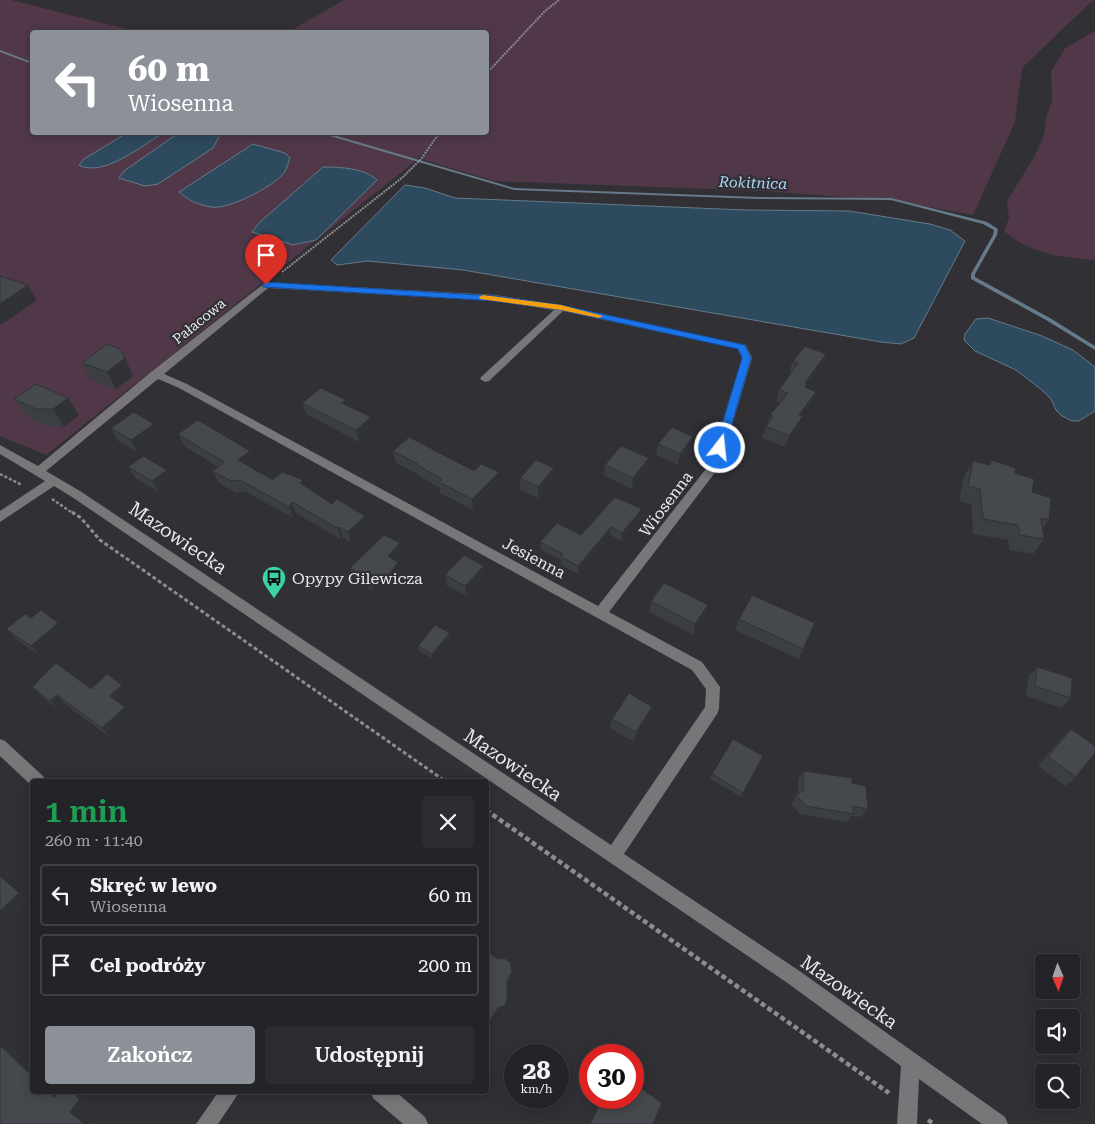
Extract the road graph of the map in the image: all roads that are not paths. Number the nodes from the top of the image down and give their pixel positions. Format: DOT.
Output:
graph roads {
  1 [pos="266,285"];
  2 [pos="561,308"];
  3 [pos="155,374"];
  4 [pos="485,380"];
  5 [pos="0,449"];
  6 [pos="39,471"];
  7 [pos="54,480"];
  8 [pos="0,516"];
  9 [pos="601,612"];
  10 [pos="0,746"];
  11 [pos="36,779"];
  12 [pos="613,856"];
  13 [pos="911,1060"];
  14 [pos="229,1094"];
  15 [pos="383,1094"];
  16 [pos="206,1124"];
  17 [pos="418,1124"];
  18 [pos="907,1124"];
  19 [pos="998,1124"];
  1 -- 2 [label="street, Wiosenna"];
  1 -- 3 [label="street, Pałacowa"];
  2 -- 4 [label="street"];
  2 -- 9 [label="street, Wiosenna"];
  3 -- 6 [label="street, Pałacowa"];
  3 -- 9 [label="street, Jesienna"];
  5 -- 6 [label="street, Mazowiecka"];
  6 -- 7 [label="street, Mazowiecka"];
  7 -- 8 [label="street"];
  7 -- 12 [label="street, Mazowiecka"];
  9 -- 12 [label="street, Jesienna"];
  10 -- 11 [label="street"];
  12 -- 13 [label="street, Mazowiecka"];
  13 -- 18 [label="street"];
  13 -- 19 [label="street, Mazowiecka"];
  14 -- 16 [label="street"];
  15 -- 17 [label="street"];
}
